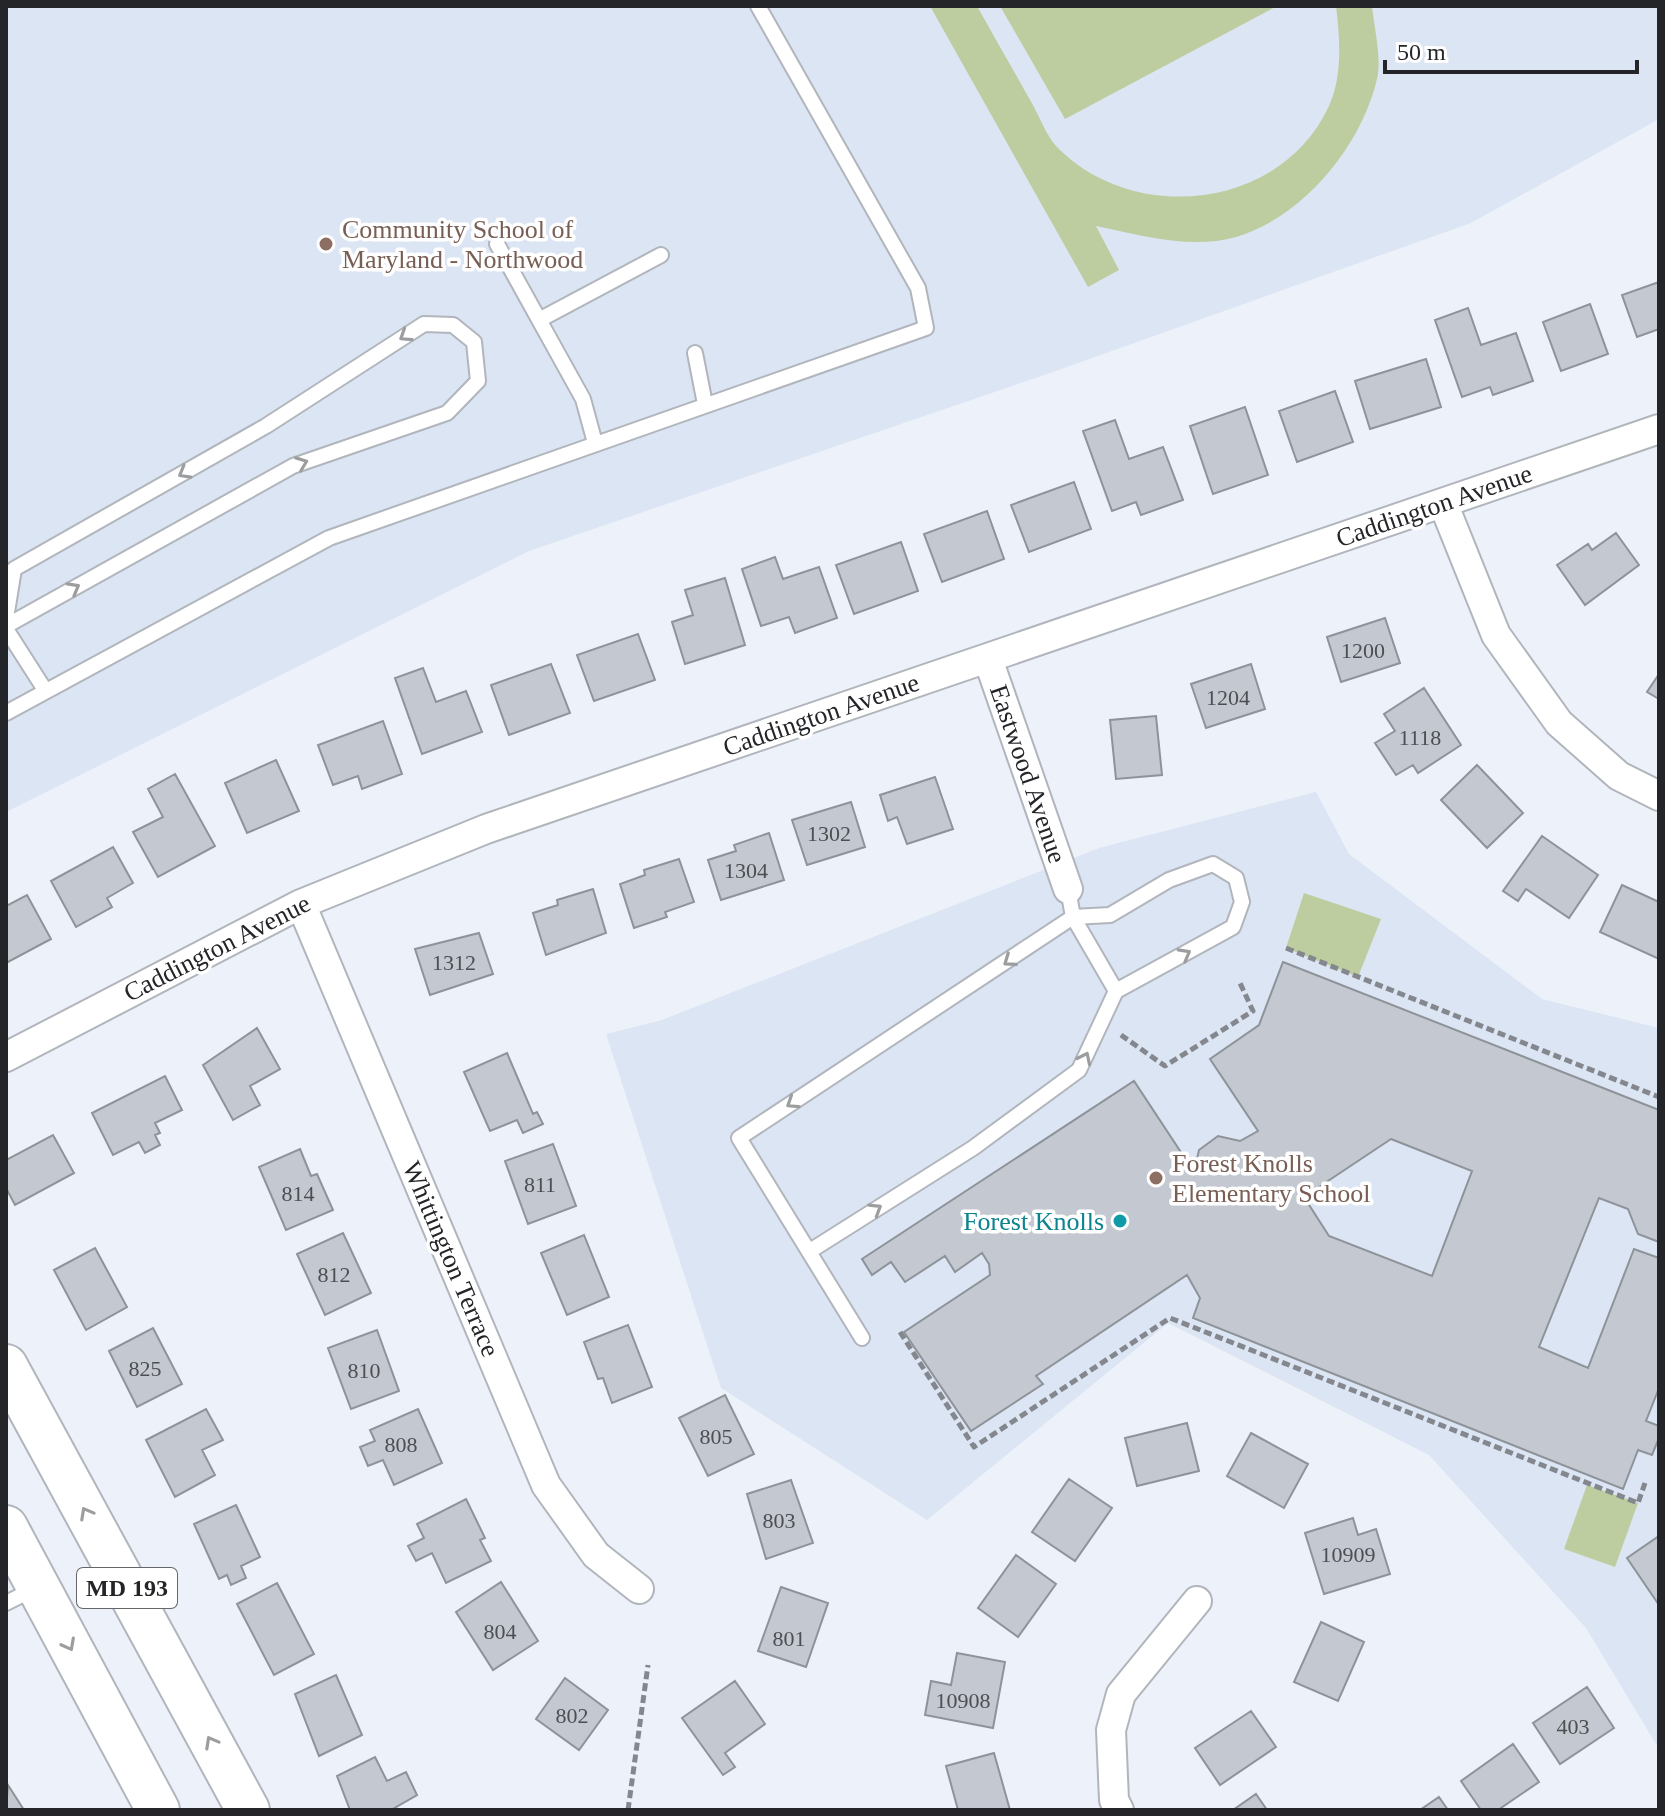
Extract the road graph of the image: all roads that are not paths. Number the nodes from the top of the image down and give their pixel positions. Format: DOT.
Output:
graph roads {
  1 [pos="758,6"];
  2 [pos="497,244"];
  3 [pos="661,255"];
  4 [pos="539,320"];
  5 [pos="695,353"];
  6 [pos="705,404"];
  7 [pos="1659,429"];
  8 [pos="595,443"];
  9 [pos="1443,503"];
  10 [pos="6,618"];
  11 [pos="6,628"];
  12 [pos="988,659"];
  13 [pos="45,690"];
  14 [pos="6,713"];
  15 [pos="1659,796"];
  16 [pos="1068,889"];
  17 [pos="301,904"];
  18 [pos="1073,917"];
  19 [pos="1116,991"];
  20 [pos="6,1057"];
  21 [pos="810,1251"];
  22 [pos="862,1338"];
  23 [pos="6,1366"];
  24 [pos="6,1527"];
  25 [pos="639,1589"];
  26 [pos="22,1595"];
  27 [pos="1197,1601"];
  28 [pos="158,1810"];
  29 [pos="248,1810"];
  30 [pos="1119,1810"];
  1 -- 6 [label="lane"];
  2 -- 4 [label="lane"];
  3 -- 4 [label="lane"];
  4 -- 8 [label="lane"];
  5 -- 6 [label="lane"];
  6 -- 8 [label="lane"];
  7 -- 9 [label="street, Caddington Avenue"];
  8 -- 13 [label="lane"];
  9 -- 12 [label="street, Caddington Avenue"];
  9 -- 15 [label="street"];
  11 -- 10 [label="lane, one-way"];
  11 -- 13 [label="lane"];
  12 -- 16 [label="street, Eastwood Avenue"];
  12 -- 17 [label="street, Caddington Avenue"];
  13 -- 14 [label="lane"];
  16 -- 18 [label="lane"];
  17 -- 20 [label="street, Caddington Avenue"];
  17 -- 25 [label="street, Whittington Terrace"];
  18 -- 19 [label="lane"];
  19 -- 18 [label="lane, one-way"];
  18 -- 21 [label="lane, one-way"];
  21 -- 19 [label="lane, one-way"];
  21 -- 22 [label="lane"];
  29 -- 23 [label="main road, MD 193, one-way"];
  24 -- 26 [label="main road, MD 193"];
  26 -- 28 [label="main road, MD 193, one-way"];
  27 -- 30 [label="street"];
}
